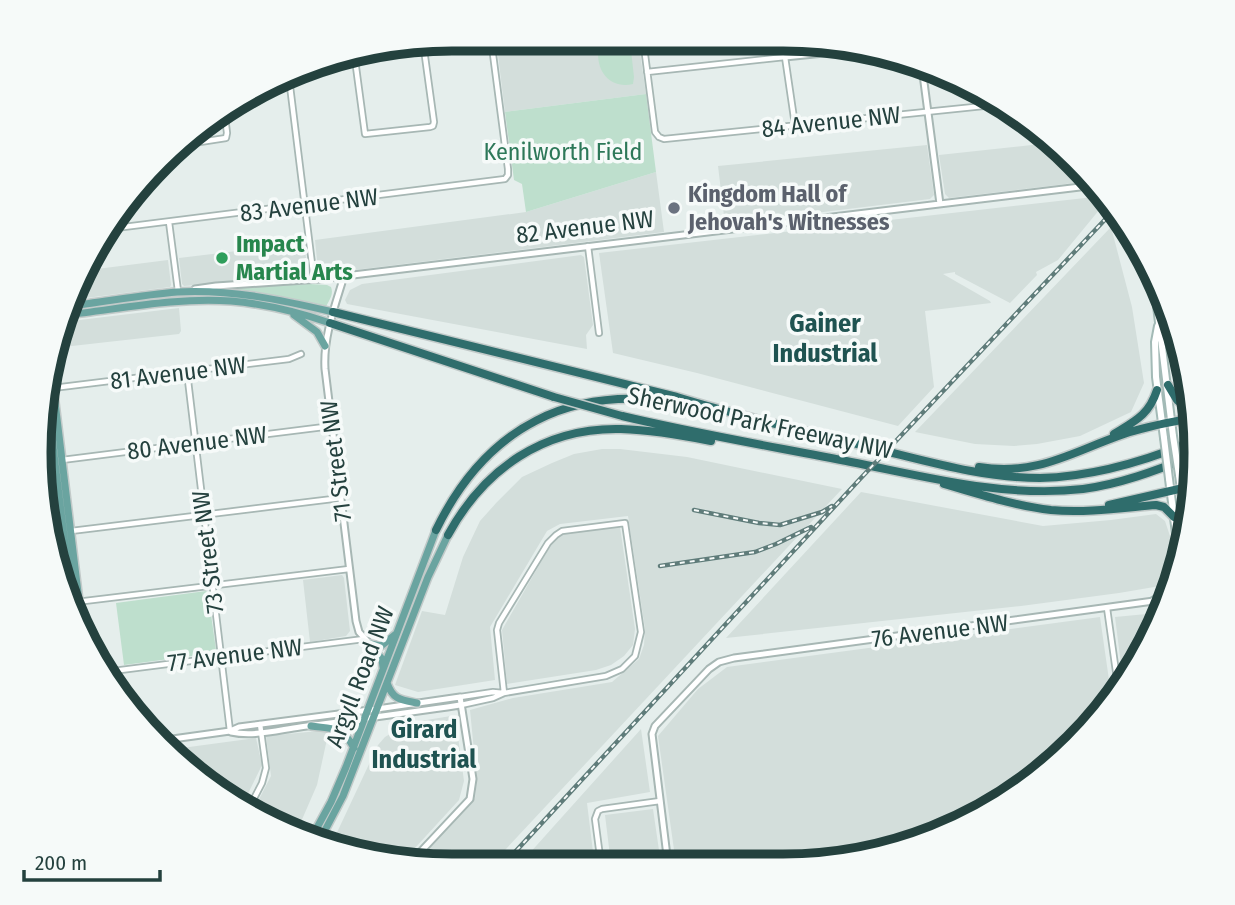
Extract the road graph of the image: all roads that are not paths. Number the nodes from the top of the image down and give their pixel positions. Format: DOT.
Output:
graph roads {
  1 [pos="493,51"];
  2 [pos="645,51"];
  3 [pos="784,51"];
  4 [pos="425,52"];
  5 [pos="820,53"];
  6 [pos="785,57"];
  7 [pos="356,62"];
  8 [pos="647,72"];
  9 [pos="923,76"];
  10 [pos="290,85"];
  11 [pos="983,105"];
  12 [pos="928,112"];
  13 [pos="225,121"];
  14 [pos="795,125"];
  15 [pos="197,143"];
  16 [pos="1080,187"];
  17 [pos="940,204"];
  18 [pos="305,205"];
  19 [pos="169,222"];
  20 [pos="119,228"];
  21 [pos="588,246"];
  22 [pos="344,276"];
  23 [pos="314,280"];
  24 [pos="178,292"];
  25 [pos="79,305"];
  26 [pos="1157,308"];
  27 [pos="288,310"];
  28 [pos="333,312"];
  29 [pos="75,315"];
  30 [pos="330,323"];
  31 [pos="1165,331"];
  32 [pos="1158,332"];
  33 [pos="599,333"];
  34 [pos="325,346"];
  35 [pos="301,354"];
  36 [pos="187,372"];
  37 [pos="1168,385"];
  38 [pos="56,388"];
  39 [pos="1157,390"];
  40 [pos="1181,403"];
  41 [pos="722,411"];
  42 [pos="53,415"];
  43 [pos="1183,420"];
  44 [pos="1172,422"];
  45 [pos="1162,425"];
  46 [pos="332,426"];
  47 [pos="1103,442"];
  48 [pos="195,443"];
  49 [pos="1184,445"];
  50 [pos="820,456"];
  51 [pos="917,459"];
  52 [pos="1184,459"];
  53 [pos="58,460"];
  54 [pos="51,461"];
  55 [pos="892,470"];
  56 [pos="1181,488"];
  57 [pos="1171,491"];
  58 [pos="1182,494"];
  59 [pos="341,498"];
  60 [pos="1082,510"];
  61 [pos="204,514"];
  62 [pos="1174,517"];
  63 [pos="436,530"];
  64 [pos="71,531"];
  65 [pos="1176,534"];
  66 [pos="448,535"];
  67 [pos="349,569"];
  68 [pos="70,576"];
  69 [pos="72,583"];
  70 [pos="212,586"];
  71 [pos="1156,601"];
  72 [pos="80,602"];
  73 [pos="1107,608"];
  74 [pos="397,633"];
  75 [pos="367,642"];
  76 [pos="221,657"];
  77 [pos="115,671"];
  78 [pos="383,671"];
  79 [pos="1117,676"];
  80 [pos="387,683"];
  81 [pos="504,693"];
  82 [pos="460,697"];
  83 [pos="417,703"];
  84 [pos="460,705"];
  85 [pos="377,709"];
  86 [pos="368,710"];
  87 [pos="374,718"];
  88 [pos="365,719"];
  89 [pos="260,724"];
  90 [pos="311,726"];
  91 [pos="230,732"];
  92 [pos="261,732"];
  93 [pos="171,739"];
  94 [pos="354,748"];
  95 [pos="252,800"];
  96 [pos="660,802"];
  97 [pos="316,830"];
  98 [pos="324,833"];
  99 [pos="420,853"];
  100 [pos="600,854"];
  101 [pos="667,854"];
  1 -- 18 [label="street, 83 Avenue NW"];
  2 -- 8 [label="street"];
  3 -- 6 [label="street"];
  4 -- 7 [label="street"];
  5 -- 6 [label="street"];
  6 -- 8 [label="street"];
  6 -- 14 [label="street"];
  8 -- 14 [label="street, 84 Avenue NW"];
  9 -- 12 [label="street"];
  10 -- 18 [label="street"];
  11 -- 12 [label="street, 84 Avenue NW"];
  12 -- 14 [label="street, 84 Avenue NW"];
  12 -- 17 [label="street"];
  13 -- 15 [label="street"];
  16 -- 17 [label="street, 82 Avenue NW"];
  17 -- 21 [label="street, 82 Avenue NW"];
  18 -- 19 [label="street, 83 Avenue NW"];
  18 -- 23 [label="street"];
  19 -- 20 [label="street, 83 Avenue NW"];
  19 -- 24 [label="street"];
  21 -- 22 [label="street, 82 Avenue NW"];
  21 -- 33 [label="street"];
  22 -- 23 [label="street, 82 Avenue NW"];
  22 -- 28 [label="street, 71 Street NW"];
  23 -- 24 [label="street, 82 Avenue NW"];
  24 -- 25 [label="main road, 82 Avenue NW"];
  24 -- 28 [label="main road, 82 Avenue NW"];
  26 -- 32 [label="main road"];
  27 -- 29 [label="main road"];
  27 -- 30 [label="main road"];
  27 -- 34 [label="main road"];
  28 -- 30 [label="street, 71 Street NW"];
  28 -- 41 [label="highway, Sherwood Park Freeway NW"];
  30 -- 34 [label="street, 71 Street NW"];
  30 -- 50 [label="highway, Sherwood Park Freeway NW, bridge"];
  31 -- 32 [label="street"];
  32 -- 37 [label="main road"];
  32 -- 39 [label="main road"];
  34 -- 46 [label="street, 71 Street NW"];
  35 -- 36 [label="street, 81 Avenue NW"];
  36 -- 38 [label="street, 81 Avenue NW"];
  36 -- 48 [label="street, 73 Street NW"];
  37 -- 40 [label="highway"];
  37 -- 44 [label="main road"];
  39 -- 45 [label="main road"];
  39 -- 47 [label="highway"];
  41 -- 51 [label="highway, Sherwood Park Freeway NW"];
  41 -- 63 [label="highway"];
  42 -- 53 [label="main road"];
  43 -- 44 [label="highway"];
  44 -- 45 [label="highway"];
  44 -- 56 [label="main road, bridge"];
  45 -- 47 [label="highway"];
  45 -- 57 [label="main road, bridge"];
  46 -- 48 [label="street, 80 Avenue NW"];
  46 -- 59 [label="street, 71 Street NW"];
  47 -- 51 [label="highway"];
  48 -- 53 [label="street, 80 Avenue NW"];
  48 -- 61 [label="street, 73 Street NW"];
  49 -- 51 [label="highway, Sherwood Park Freeway NW"];
  50 -- 55 [label="highway, Sherwood Park Freeway NW"];
  50 -- 66 [label="highway"];
  52 -- 55 [label="highway, Sherwood Park Freeway NW"];
  53 -- 54 [label="street, 80 Avenue NW"];
  53 -- 64 [label="main road"];
  53 -- 68 [label="main road"];
  55 -- 60 [label="highway"];
  56 -- 57 [label="highway"];
  56 -- 58 [label="main road"];
  57 -- 60 [label="highway"];
  57 -- 62 [label="main road"];
  59 -- 61 [label="street"];
  59 -- 67 [label="street, 71 Street NW"];
  60 -- 62 [label="highway"];
  61 -- 64 [label="street"];
  61 -- 70 [label="street, 73 Street NW"];
  62 -- 65 [label="main road"];
  63 -- 74 [label="main road, Argyll Road NW"];
  64 -- 69 [label="main road"];
  66 -- 80 [label="main road, Argyll Road NW"];
  67 -- 70 [label="street"];
  67 -- 75 [label="street, 71 Street NW"];
  70 -- 72 [label="street"];
  70 -- 76 [label="street, 73 Street NW"];
  71 -- 73 [label="street, 76 Avenue NW"];
  73 -- 79 [label="street"];
  73 -- 96 [label="street, 76 Avenue NW"];
  74 -- 75 [label="main road"];
  74 -- 78 [label="main road, Argyll Road NW"];
  75 -- 76 [label="street, 77 Avenue NW"];
  75 -- 78 [label="main road"];
  76 -- 77 [label="street, 77 Avenue NW"];
  76 -- 91 [label="street, 73 Street NW"];
  78 -- 86 [label="main road, Argyll Road NW"];
  80 -- 83 [label="main road"];
  80 -- 85 [label="main road, Argyll Road NW"];
  81 -- 81 [label="street"];
  81 -- 82 [label="street"];
  81 -- 84 [label="street"];
  82 -- 83 [label="street"];
  82 -- 84 [label="street"];
  83 -- 85 [label="street"];
  84 -- 87 [label="street"];
  84 -- 99 [label="street"];
  85 -- 86 [label="street"];
  85 -- 87 [label="main road, Argyll Road NW"];
  86 -- 88 [label="main road, Argyll Road NW"];
  86 -- 89 [label="street"];
  87 -- 88 [label="street"];
  87 -- 98 [label="main road, Argyll Road NW"];
  88 -- 90 [label="street"];
  88 -- 94 [label="main road, Argyll Road NW"];
  89 -- 91 [label="street"];
  89 -- 92 [label="street"];
  90 -- 92 [label="street"];
  90 -- 94 [label="main road"];
  91 -- 92 [label="street"];
  91 -- 93 [label="street"];
  92 -- 95 [label="street"];
  94 -- 97 [label="main road, Argyll Road NW"];
  96 -- 100 [label="street"];
  96 -- 101 [label="street"];
}
